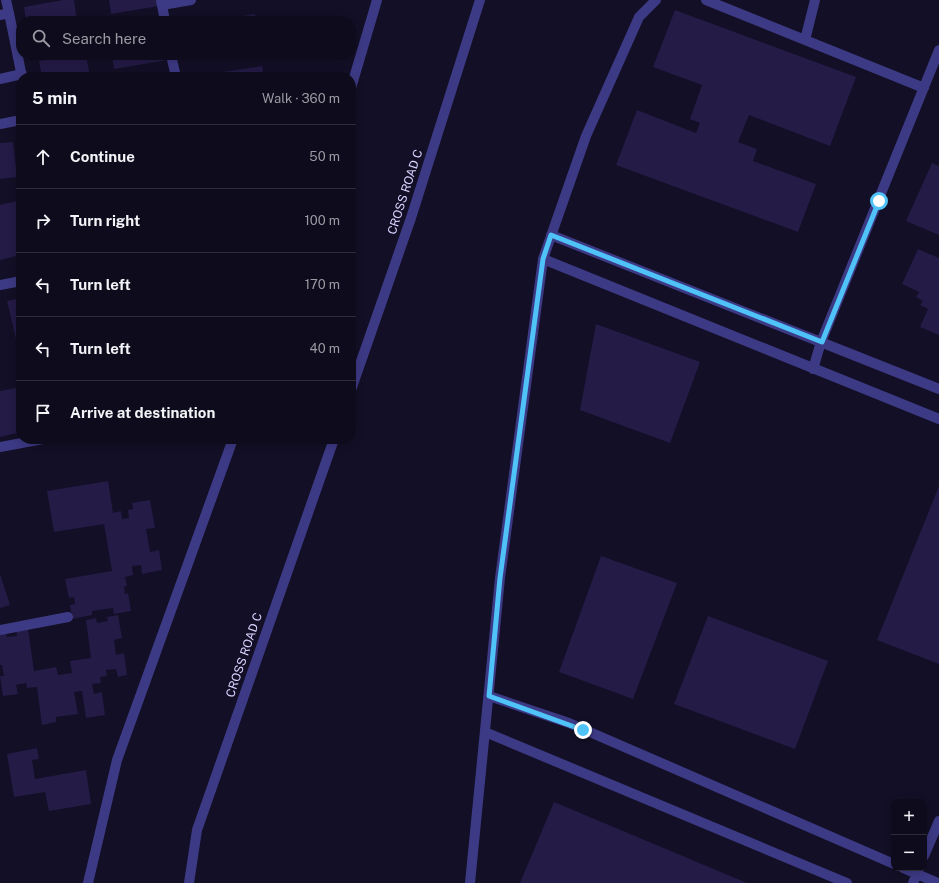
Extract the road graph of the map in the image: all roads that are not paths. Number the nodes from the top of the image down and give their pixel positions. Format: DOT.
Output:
graph roads {
  1 [pos="6,0"];
  2 [pos="191,0"];
  3 [pos="377,0"];
  4 [pos="480,0"];
  5 [pos="656,0"];
  6 [pos="706,0"];
  7 [pos="815,0"];
  8 [pos="162,3"];
  9 [pos="4,14"];
  10 [pos="164,16"];
  11 [pos="805,40"];
  12 [pos="939,50"];
  13 [pos="16,55"];
  14 [pos="17,60"];
  15 [pos="173,60"];
  16 [pos="21,72"];
  17 [pos="175,72"];
  18 [pos="356,72"];
  19 [pos="16,77"];
  20 [pos="0,79"];
  21 [pos="924,88"];
  22 [pos="16,121"];
  23 [pos="0,124"];
  24 [pos="551,235"];
  25 [pos="543,259"];
  26 [pos="16,282"];
  27 [pos="0,285"];
  28 [pos="822,342"];
  29 [pos="813,369"];
  30 [pos="356,376"];
  31 [pos="939,389"];
  32 [pos="939,419"];
  33 [pos="16,444"];
  34 [pos="231,444"];
  35 [pos="332,444"];
  36 [pos="0,447"];
  37 [pos="68,618"];
  38 [pos="0,630"];
  39 [pos="489,696"];
  40 [pos="485,732"];
  41 [pos="938,825"];
  42 [pos="927,849"];
  43 [pos="891,863"];
  44 [pos="916,875"];
  45 [pos="88,883"];
  46 [pos="189,883"];
  47 [pos="470,883"];
  48 [pos="847,883"];
  49 [pos="938,883"];
  1 -- 9 [label="street"];
  2 -- 8 [label="street"];
  3 -- 18 [label="street"];
  4 -- 30 [label="street, CROSS ROAD C"];
  5 -- 24 [label="street"];
  6 -- 11 [label="street"];
  7 -- 11 [label="street"];
  8 -- 10 [label="street"];
  9 -- 13 [label="street"];
  11 -- 21 [label="street"];
  12 -- 21 [label="street"];
  14 -- 16 [label="street"];
  15 -- 17 [label="street"];
  19 -- 20 [label="street"];
  21 -- 28 [label="street"];
  22 -- 23 [label="street"];
  24 -- 25 [label="street"];
  24 -- 28 [label="street"];
  25 -- 29 [label="street"];
  25 -- 39 [label="street"];
  26 -- 27 [label="street"];
  28 -- 29 [label="street"];
  28 -- 31 [label="street"];
  29 -- 32 [label="street"];
  33 -- 36 [label="street"];
  34 -- 45 [label="street"];
  35 -- 46 [label="street, CROSS ROAD C"];
  37 -- 38 [label="street"];
  39 -- 40 [label="street"];
  39 -- 43 [label="street"];
  40 -- 47 [label="street"];
  40 -- 48 [label="street"];
  41 -- 42 [label="street"];
  44 -- 49 [label="street"];
}
